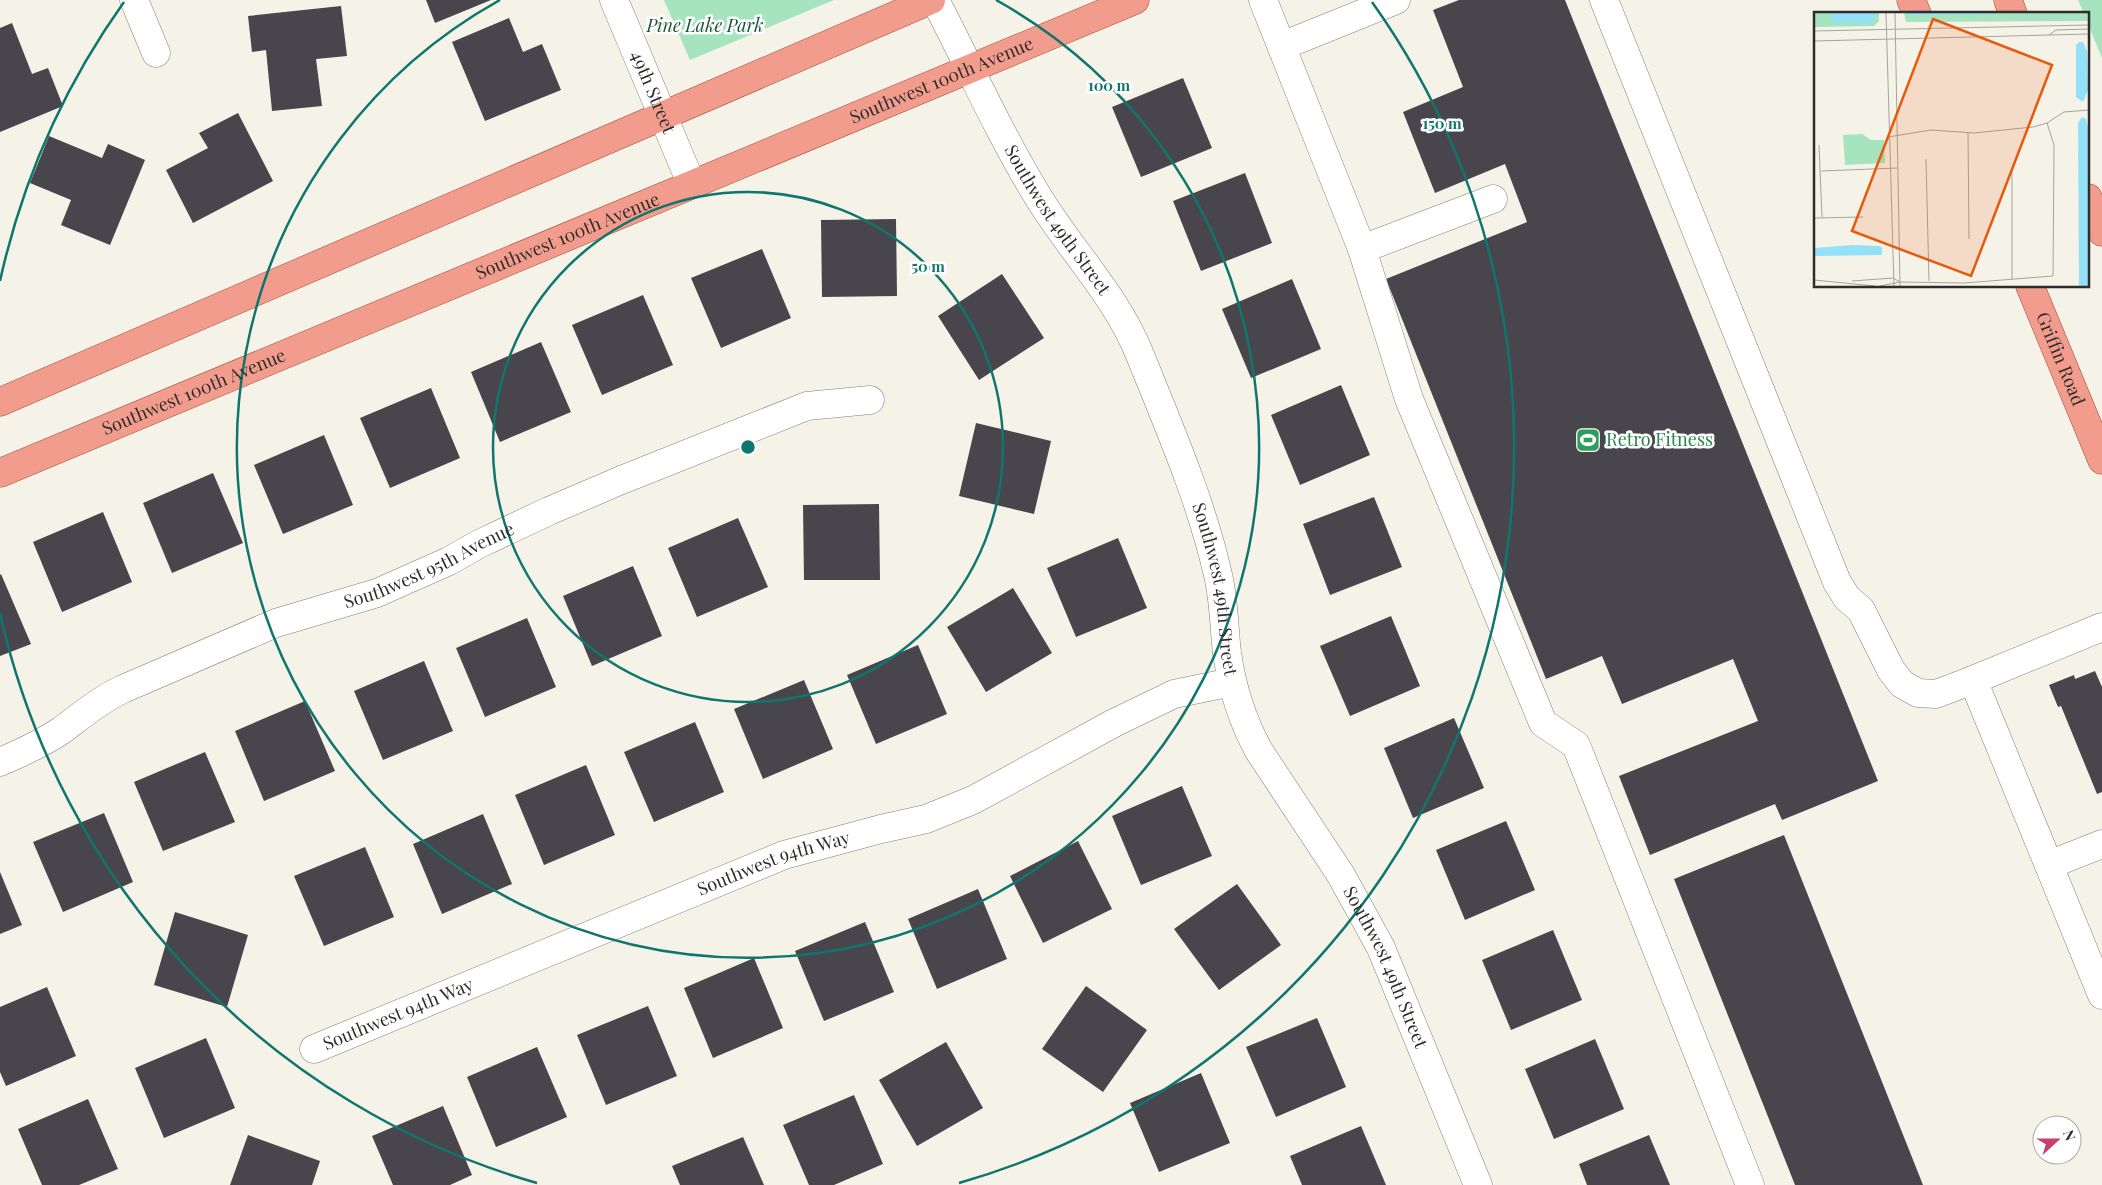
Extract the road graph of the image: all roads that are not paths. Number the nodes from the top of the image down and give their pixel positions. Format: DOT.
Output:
graph roads {
  1 [pos="134,0"];
  2 [pos="614,0"];
  3 [pos="931,0"];
  4 [pos="935,0"];
  5 [pos="1135,0"];
  6 [pos="1263,0"];
  7 [pos="1396,0"];
  8 [pos="1604,0"];
  9 [pos="1911,0"];
  10 [pos="2008,0"];
  11 [pos="1916,12"];
  12 [pos="2012,12"];
  13 [pos="1282,46"];
  14 [pos="156,52"];
  15 [pos="970,68"];
  16 [pos="663,117"];
  17 [pos="691,183"];
  18 [pos="1493,199"];
  19 [pos="2090,203"];
  20 [pos="2102,232"];
  21 [pos="1362,249"];
  22 [pos="2031,288"];
  23 [pos="870,400"];
  24 [pos="0,402"];
  25 [pos="2102,460"];
  26 [pos="0,473"];
  27 [pos="2102,627"];
  28 [pos="1974,680"];
  29 [pos="1232,682"];
  30 [pos="0,762"];
  31 [pos="2102,844"];
  32 [pos="2049,865"];
  33 [pos="2102,995"];
  34 [pos="314,1049"];
  35 [pos="1478,1185"];
  36 [pos="1750,1185"];
  1 -- 14 [label="street"];
  2 -- 16 [label="street, 49th Street"];
  3 -- 16 [label="main road"];
  4 -- 15 [label="street, Southwest 49th Street"];
  5 -- 15 [label="main road, Southwest 100th Avenue"];
  6 -- 13 [label="street"];
  7 -- 13 [label="street"];
  8 -- 28 [label="street"];
  9 -- 11 [label="main road"];
  10 -- 12 [label="main road"];
  13 -- 21 [label="street"];
  15 -- 17 [label="main road, Southwest 100th Avenue"];
  15 -- 29 [label="street, Southwest 49th Street"];
  16 -- 17 [label="street, 49th Street"];
  16 -- 24 [label="main road"];
  17 -- 26 [label="main road, Southwest 100th Avenue"];
  18 -- 21 [label="street"];
  19 -- 20 [label="main road"];
  21 -- 36 [label="street"];
  22 -- 25 [label="main road, Griffin Road"];
  23 -- 30 [label="street, Southwest 95th Avenue"];
  27 -- 28 [label="street"];
  28 -- 32 [label="street"];
  29 -- 34 [label="street, Southwest 94th Way"];
  29 -- 35 [label="street, Southwest 49th Street"];
  31 -- 32 [label="street"];
  32 -- 33 [label="street"];
}
